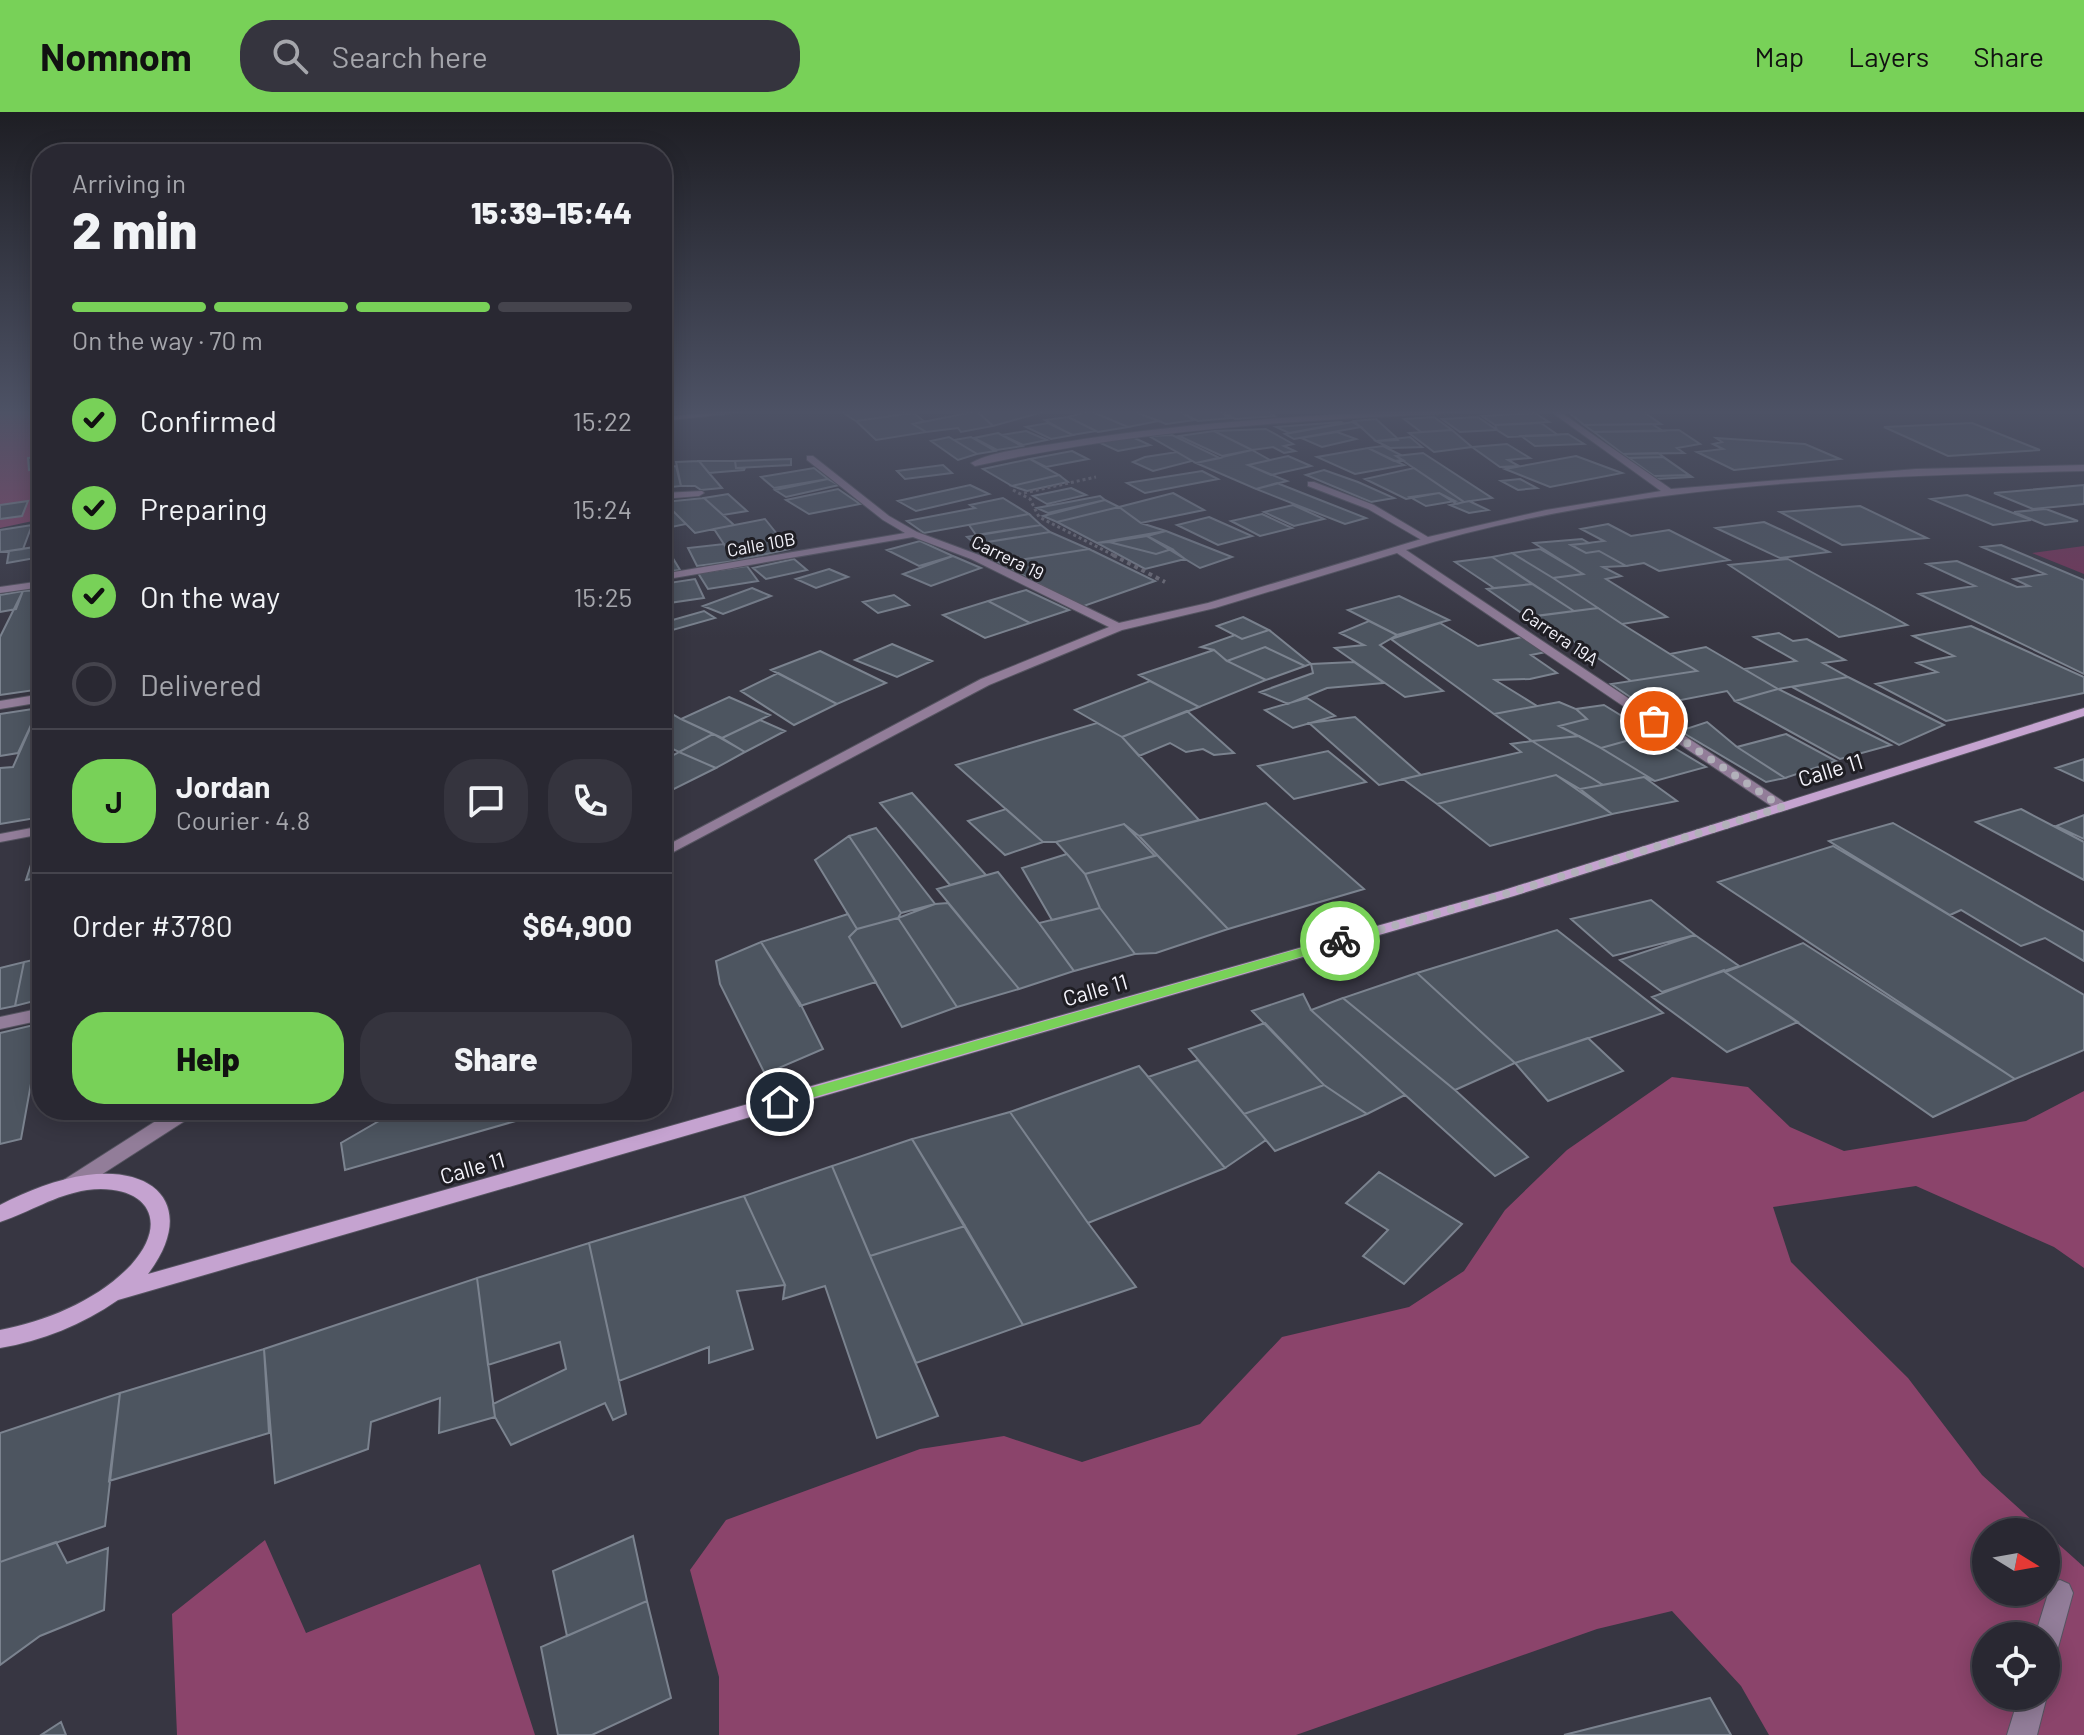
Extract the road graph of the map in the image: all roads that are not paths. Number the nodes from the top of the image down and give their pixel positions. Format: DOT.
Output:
graph roads {
  1 [pos="846,487"];
  2 [pos="1318,487"];
  3 [pos="1662,487"];
  4 [pos="1734,487"];
  5 [pos="1669,492"];
  6 [pos="699,493"];
  7 [pos="672,495"];
  8 [pos="914,534"];
  9 [pos="1428,540"];
  10 [pos="1398,549"];
  11 [pos="672,575"];
  12 [pos="32,585"];
  13 [pos="0,590"];
  14 [pos="1118,627"];
  15 [pos="32,700"];
  16 [pos="0,705"];
  17 [pos="2084,712"];
  18 [pos="1782,807"];
  19 [pos="32,832"];
  20 [pos="0,838"];
  21 [pos="672,849"];
  22 [pos="32,1016"];
  23 [pos="0,1023"];
  24 [pos="171,1120"];
  25 [pos="69,1186"];
  26 [pos="0,1214"];
  27 [pos="113,1293"];
  28 [pos="0,1339"];
  29 [pos="2029,1710"];
  30 [pos="2022,1735"];
  1 -- 8 [label="street, Carrera 19"];
  2 -- 9 [label="street"];
  3 -- 5 [label="street"];
  4 -- 5 [label="street"];
  5 -- 9 [label="street"];
  6 -- 7 [label="street"];
  8 -- 11 [label="street, Calle 10B"];
  8 -- 14 [label="street, Carrera 19"];
  9 -- 10 [label="street"];
  10 -- 14 [label="street"];
  10 -- 18 [label="street, Carrera 19A"];
  12 -- 13 [label="street"];
  14 -- 21 [label="street"];
  15 -- 16 [label="street"];
  17 -- 18 [label="street, Calle 11"];
  18 -- 27 [label="street, Calle 11"];
  19 -- 20 [label="street"];
  22 -- 23 [label="street"];
  24 -- 25 [label="street"];
  25 -- 26 [label="street"];
  25 -- 27 [label="street"];
  27 -- 28 [label="street"];
  29 -- 30 [label="street"];
}
